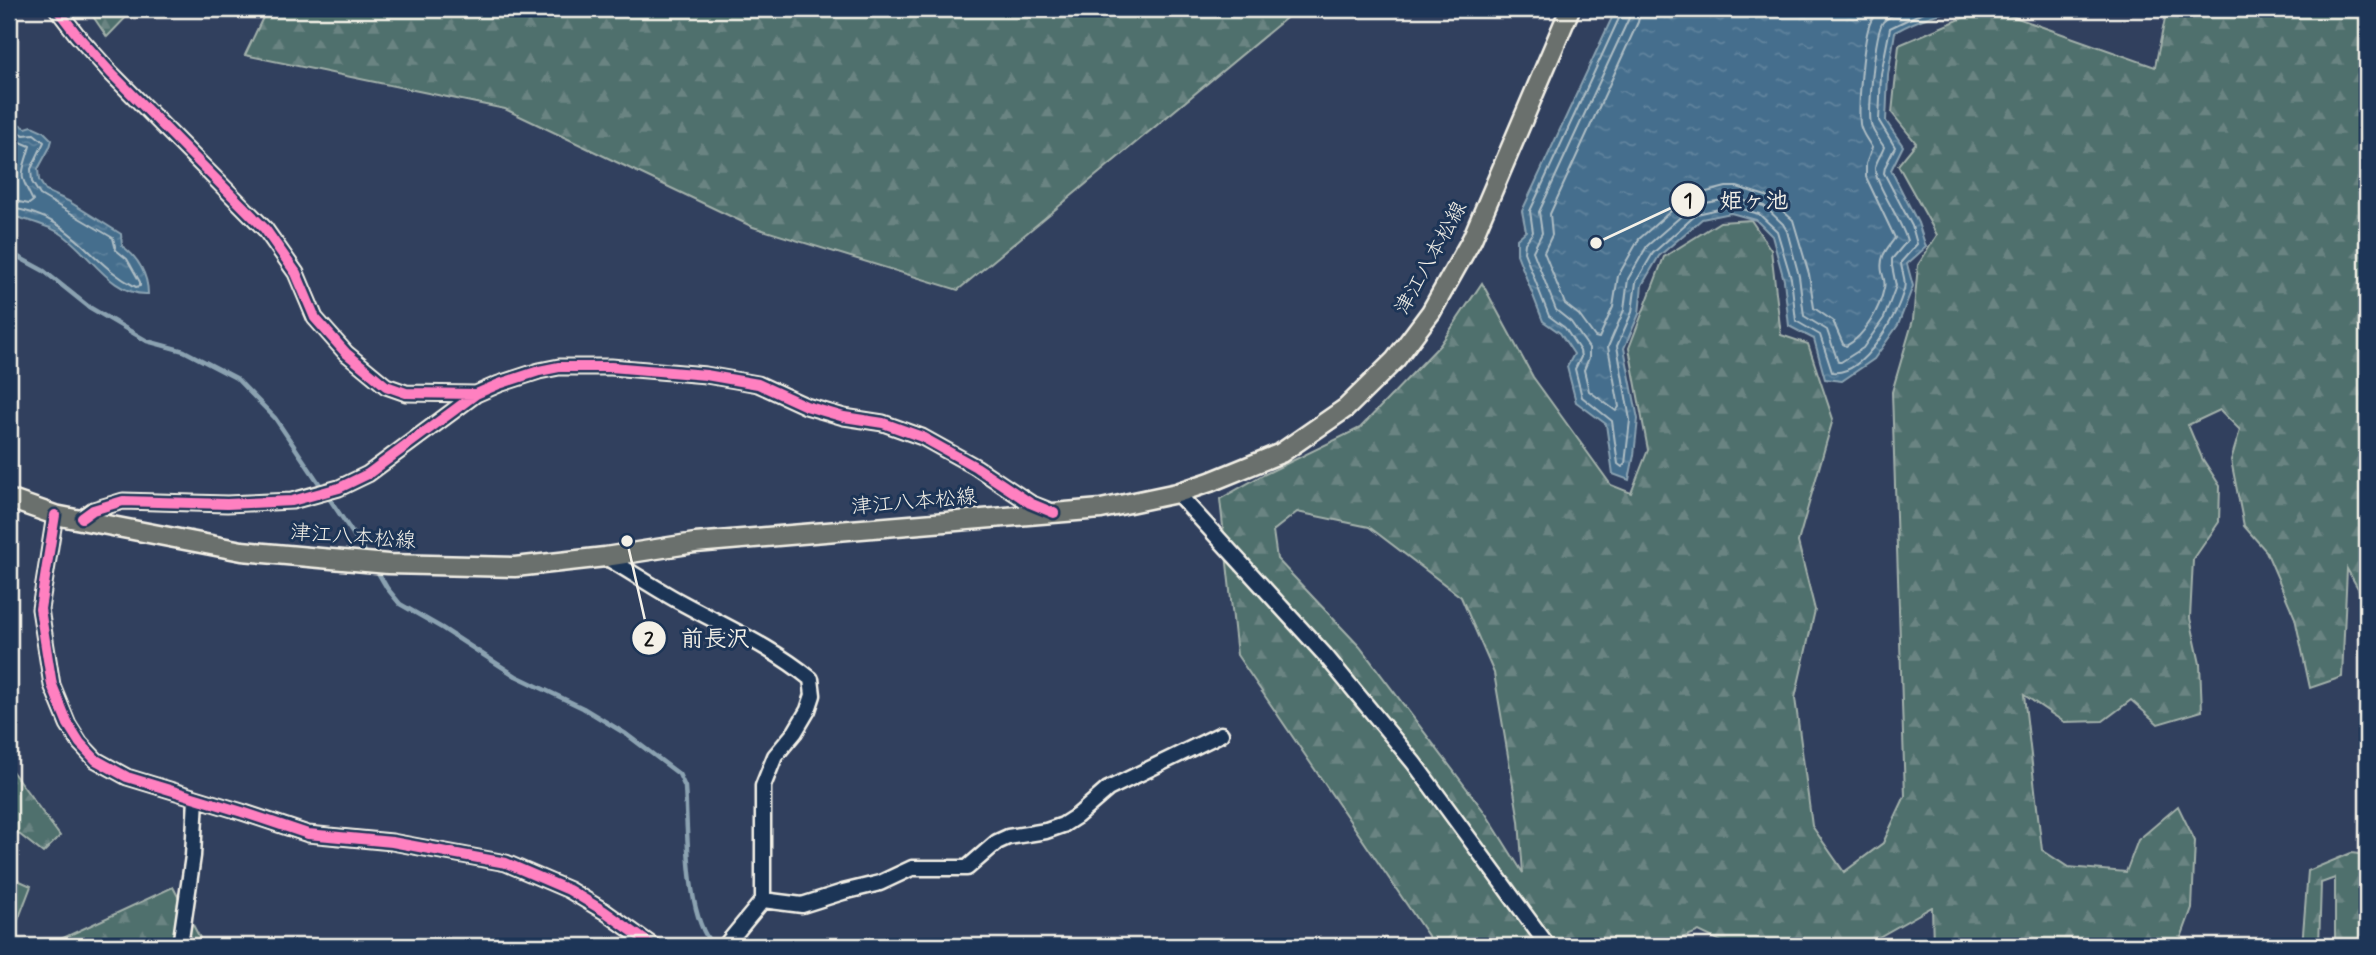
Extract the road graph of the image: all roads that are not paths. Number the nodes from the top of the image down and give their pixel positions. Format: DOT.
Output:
graph roads {
  1 [pos="57,9"];
  2 [pos="1570,9"];
  3 [pos="476,394"];
  4 [pos="1177,494"];
  5 [pos="9,499"];
  6 [pos="1054,513"];
  7 [pos="55,515"];
  8 [pos="82,519"];
  9 [pos="605,557"];
  10 [pos="1221,734"];
  11 [pos="196,798"];
  12 [pos="763,900"];
  13 [pos="180,946"];
  14 [pos="653,946"];
  15 [pos="725,946"];
  16 [pos="1548,946"];
  1 -- 3 [label="street"];
  2 -- 4 [label="main road, 津江八本松線"];
  3 -- 6 [label="street"];
  3 -- 8 [label="street"];
  4 -- 6 [label="main road, 津江八本松線"];
  4 -- 16 [label="street"];
  5 -- 7 [label="main road, 津江八本松線"];
  6 -- 9 [label="main road, 津江八本松線"];
  7 -- 8 [label="main road, 津江八本松線"];
  7 -- 11 [label="street"];
  8 -- 9 [label="main road, 津江八本松線"];
  9 -- 12 [label="street"];
  10 -- 12 [label="street"];
  11 -- 13 [label="street"];
  11 -- 14 [label="street"];
  12 -- 15 [label="street"];
}
